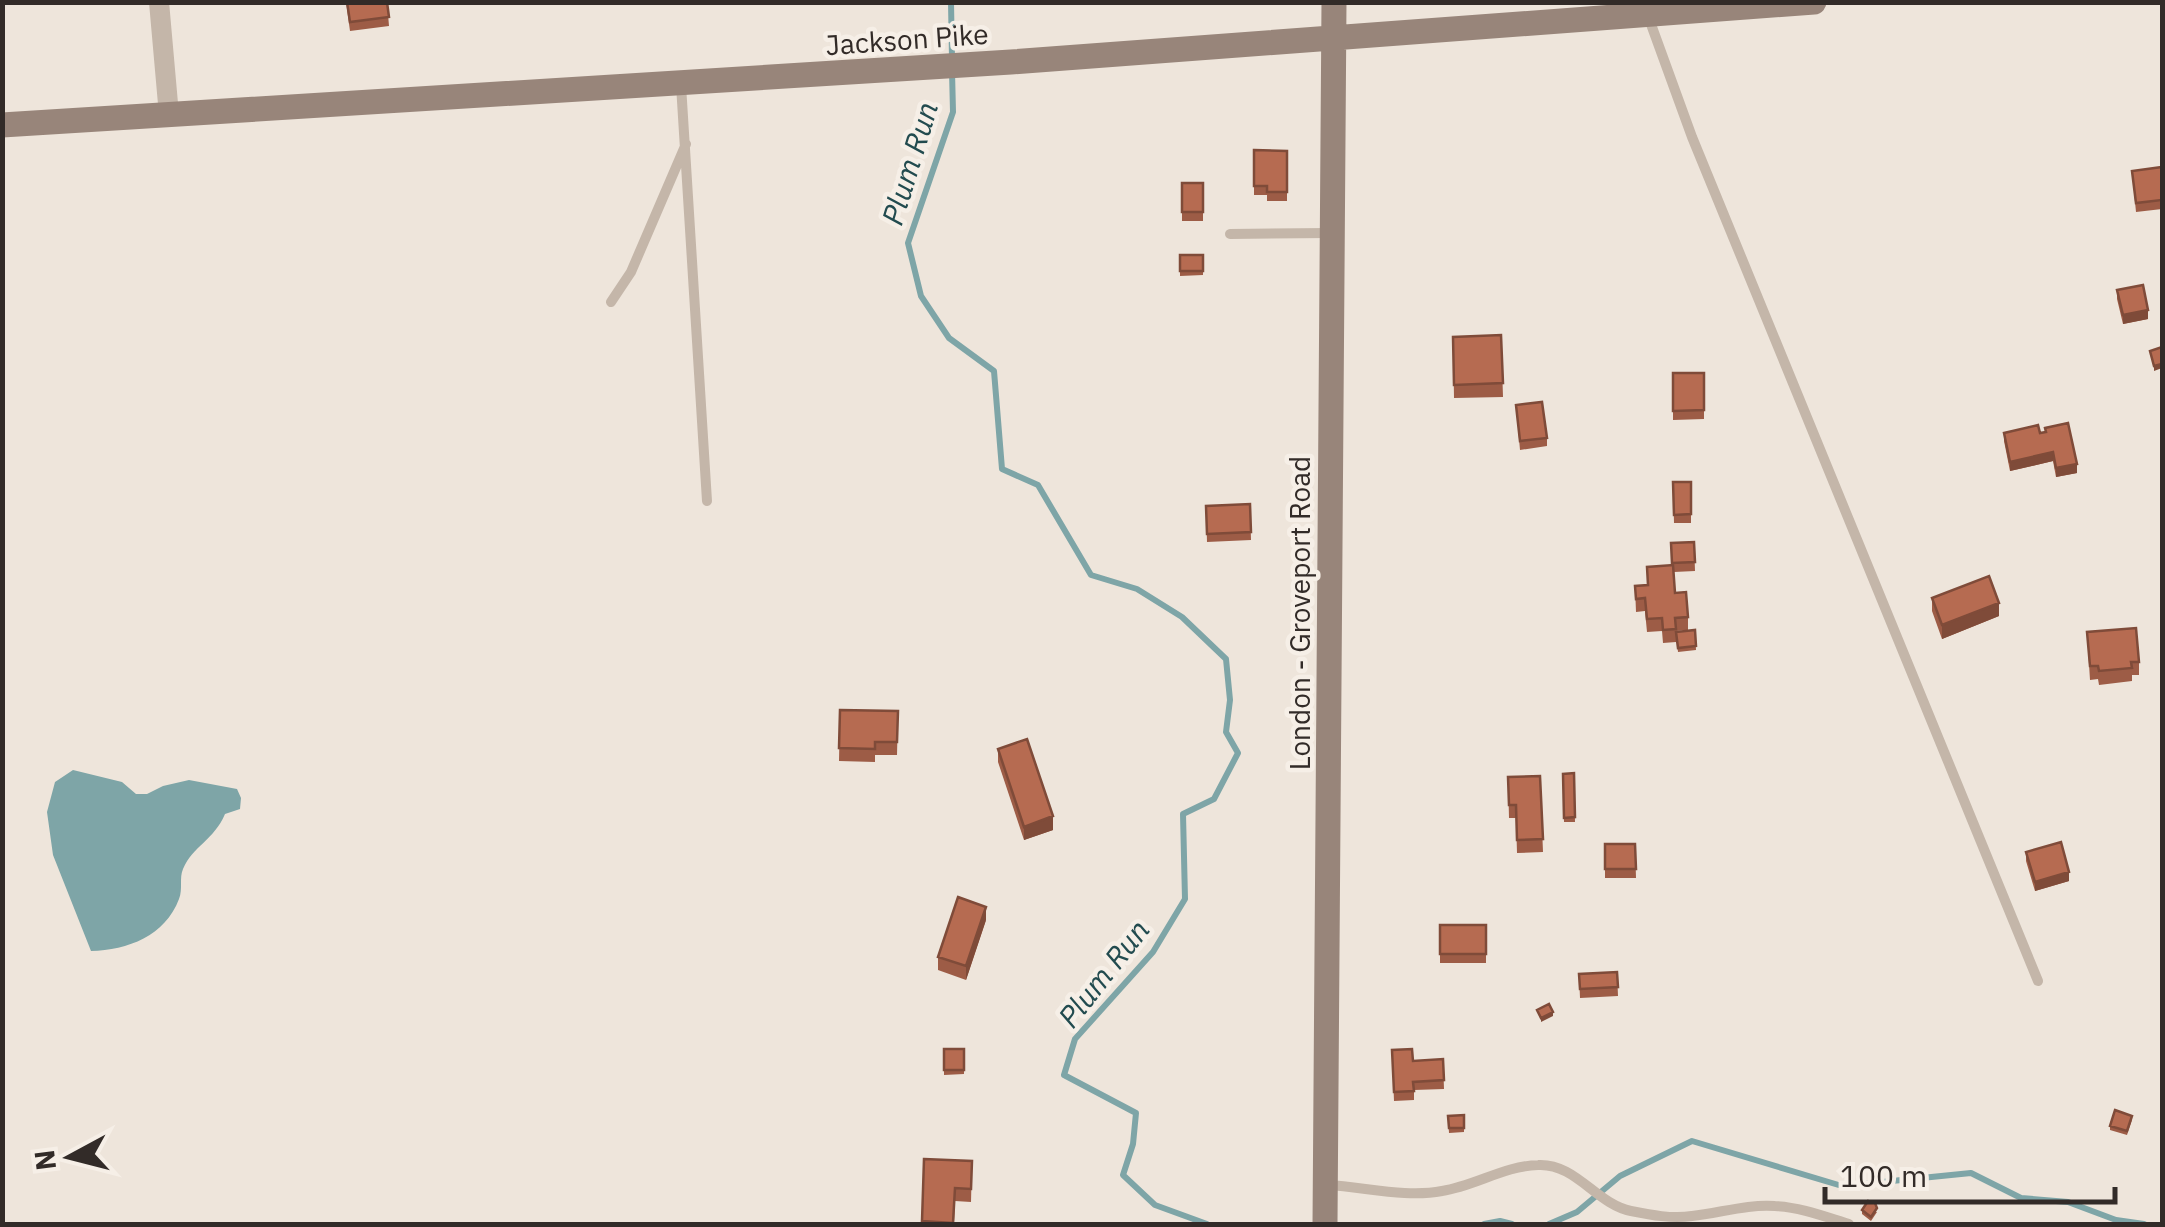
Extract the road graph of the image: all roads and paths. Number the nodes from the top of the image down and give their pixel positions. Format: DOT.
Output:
graph roads {
  1 [pos="160,2"];
  2 [pos="1334,2"];
  3 [pos="1814,2"];
  4 [pos="1648,15"];
  5 [pos="1334,40"];
  6 [pos="681,84"];
  7 [pos="169,114"];
  8 [pos="2,125"];
  9 [pos="686,143"];
  10 [pos="1332,232"];
  11 [pos="1230,234"];
  12 [pos="612,302"];
  13 [pos="707,500"];
  14 [pos="2038,981"];
  15 [pos="1325,1202"];
  16 [pos="1850,1224"];
  1 -- 7 [label="street"];
  2 -- 5 [label="main road, London - Groveport Road"];
  3 -- 4 [label="main road, Jackson Pike"];
  4 -- 5 [label="main road, Jackson Pike"];
  4 -- 14 [label="lane"];
  5 -- 6 [label="main road, Jackson Pike"];
  5 -- 10 [label="main road, London - Groveport Road"];
  6 -- 7 [label="main road, Jackson Pike"];
  6 -- 9 [label="lane"];
  7 -- 8 [label="main road, Jackson Pike"];
  9 -- 12 [label="lane"];
  9 -- 13 [label="lane"];
  10 -- 11 [label="lane"];
  10 -- 15 [label="main road, London - Groveport Road"];
  15 -- 16 [label="lane"];
}
